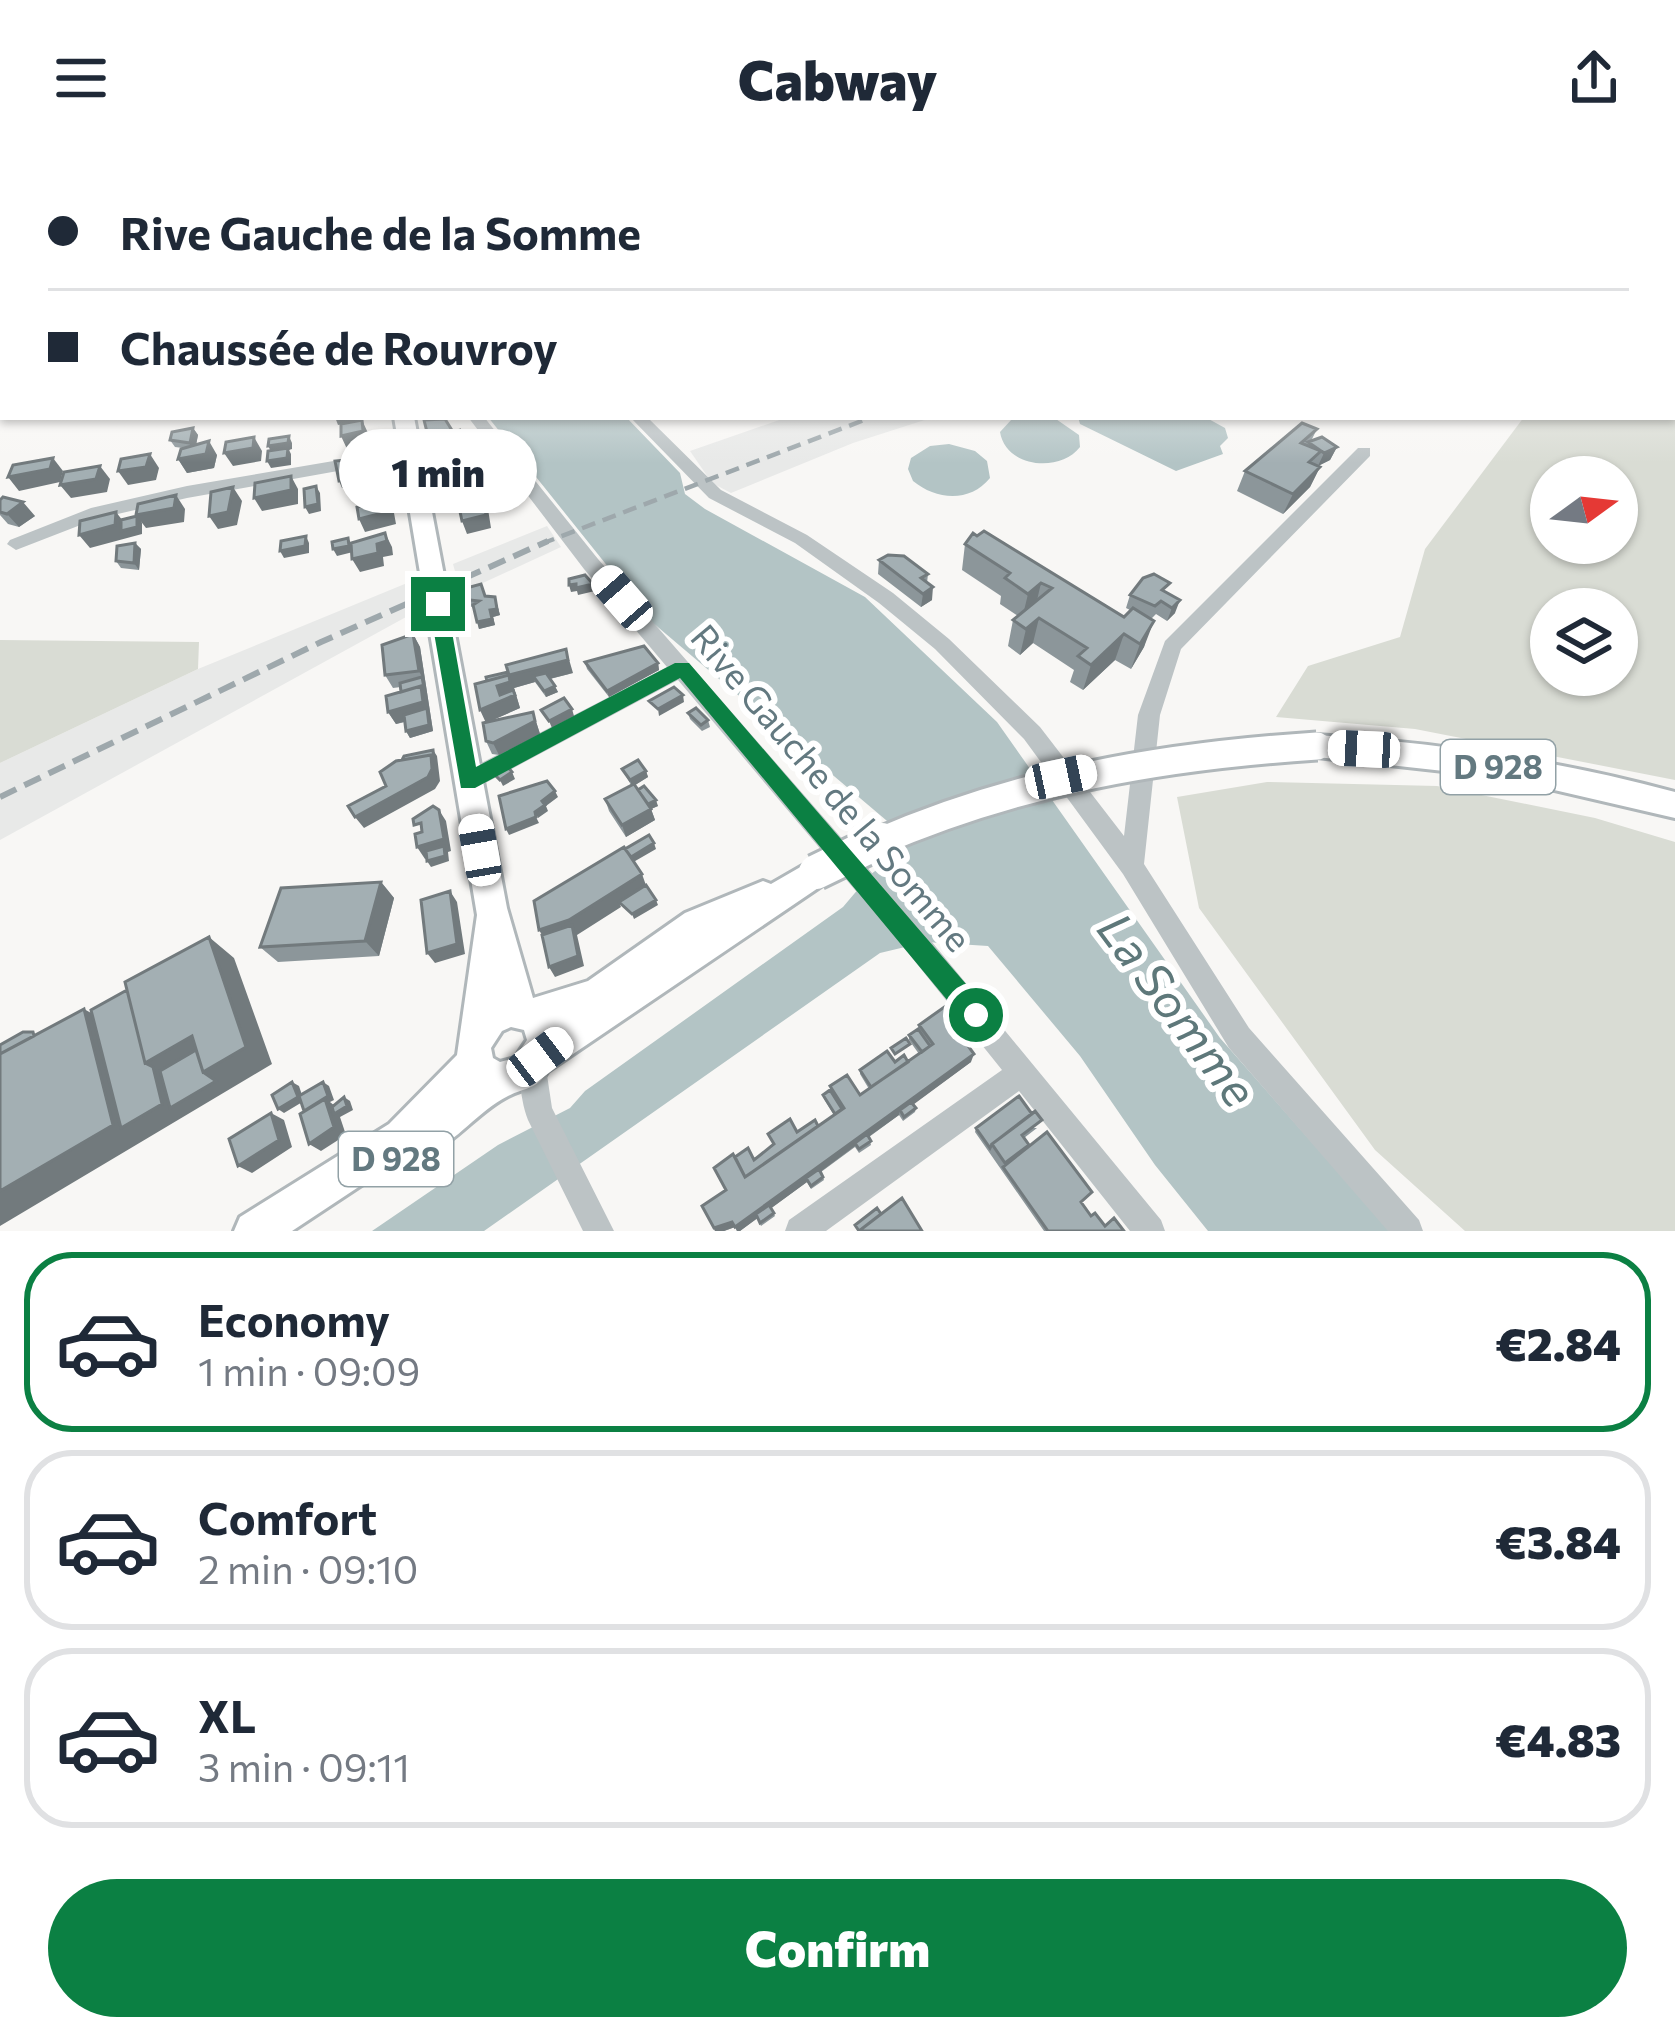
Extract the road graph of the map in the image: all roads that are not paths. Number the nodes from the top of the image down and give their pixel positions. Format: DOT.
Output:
graph roads {
  1 [pos="404,420"];
  2 [pos="478,420"];
  3 [pos="647,421"];
  4 [pos="1364,452"];
  5 [pos="410,453"];
  6 [pos="16,544"];
  7 [pos="682,668"];
  8 [pos="468,782"];
  9 [pos="1675,805"];
  10 [pos="1132,866"];
  11 [pos="816,872"];
  12 [pos="491,908"];
  13 [pos="528,1012"];
  14 [pos="504,1064"];
  15 [pos="1022,1072"];
  16 [pos="254,1231"];
  17 [pos="292,1231"];
  18 [pos="598,1231"];
  19 [pos="800,1231"];
  20 [pos="1150,1231"];
  21 [pos="1408,1231"];
  1 -- 5 [label="main road"];
  2 -- 7 [label="street, Rive Gauche de la Somme"];
  3 -- 10 [label="street"];
  4 -- 10 [label="street"];
  5 -- 6 [label="street"];
  5 -- 8 [label="main road"];
  7 -- 8 [label="street"];
  7 -- 15 [label="street, Rive Gauche de la Somme"];
  8 -- 12 [label="main road"];
  9 -- 11 [label="main road, D 928, bridge"];
  10 -- 21 [label="street"];
  11 -- 13 [label="main road, D 928"];
  11 -- 14 [label="main road, D 928"];
  12 -- 13 [label="main road"];
  12 -- 14 [label="main road"];
  13 -- 14 [label="main road"];
  13 -- 14 [label="main road"];
  14 -- 16 [label="main road, D 928"];
  14 -- 17 [label="main road, D 928"];
  14 -- 18 [label="street"];
  15 -- 19 [label="street"];
  15 -- 20 [label="street, Rive Gauche de la Somme"];
}
